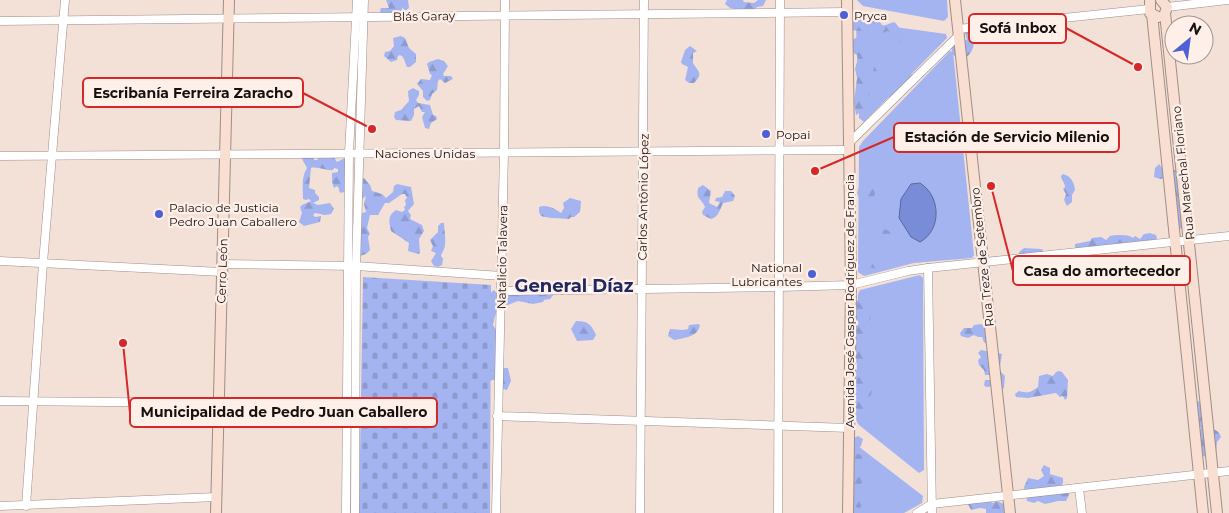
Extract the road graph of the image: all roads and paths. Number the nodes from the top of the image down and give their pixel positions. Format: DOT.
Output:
graph roads {
  1 [pos="65,0"];
  2 [pos="229,0"];
  3 [pos="357,0"];
  4 [pos="364,0"];
  5 [pos="505,0"];
  6 [pos="644,0"];
  7 [pos="780,0"];
  8 [pos="847,0"];
  9 [pos="955,0"];
  10 [pos="1228,0"];
  11 [pos="1158,5"];
  12 [pos="847,12"];
  13 [pos="779,13"];
  14 [pos="643,14"];
  15 [pos="505,16"];
  16 [pos="360,17"];
  17 [pos="228,18"];
  18 [pos="0,21"];
  19 [pos="63,21"];
  20 [pos="1164,31"];
  21 [pos="958,32"];
  22 [pos="1164,57"];
  23 [pos="1156,58"];
  24 [pos="1171,65"];
  25 [pos="357,81"];
  26 [pos="849,147"];
  27 [pos="780,150"];
  28 [pos="644,151"];
  29 [pos="504,152"];
  30 [pos="349,153"];
  31 [pos="359,153"];
  32 [pos="225,155"];
  33 [pos="0,156"];
  34 [pos="52,156"];
  35 [pos="348,217"];
  36 [pos="358,217"];
  37 [pos="1229,236"];
  38 [pos="1190,240"];
  39 [pos="1175,242"];
  40 [pos="0,262"];
  41 [pos="983,262"];
  42 [pos="43,263"];
  43 [pos="352,266"];
  44 [pos="222,268"];
  45 [pos="928,268"];
  46 [pos="502,276"];
  47 [pos="851,285"];
  48 [pos="779,288"];
  49 [pos="642,289"];
  50 [pos="501,291"];
  51 [pos="1197,310"];
  52 [pos="1182,312"];
  53 [pos="346,368"];
  54 [pos="355,368"];
  55 [pos="0,400"];
  56 [pos="33,401"];
  57 [pos="218,403"];
  58 [pos="346,414"];
  59 [pos="354,414"];
  60 [pos="218,415"];
  61 [pos="497,416"];
  62 [pos="640,421"];
  63 [pos="778,426"];
  64 [pos="849,428"];
  65 [pos="1229,471"];
  66 [pos="1213,473"];
  67 [pos="1199,474"];
  68 [pos="1079,488"];
  69 [pos="1008,495"];
  70 [pos="216,497"];
  71 [pos="932,504"];
  72 [pos="0,506"];
  73 [pos="26,506"];
  74 [pos="216,513"];
  75 [pos="346,513"];
  76 [pos="354,513"];
  77 [pos="496,513"];
  78 [pos="640,513"];
  79 [pos="778,513"];
  80 [pos="848,513"];
  81 [pos="917,513"];
  82 [pos="932,513"];
  83 [pos="1010,513"];
  84 [pos="1082,513"];
  85 [pos="1203,513"];
  86 [pos="1217,513"];
  1 -- 19 [label="street"];
  2 -- 17 [label="main road, Cerro León"];
  3 -- 16 [label="street"];
  4 -- 16 [label="street"];
  5 -- 15 [label="street, Natalicio Talavera"];
  6 -- 14 [label="street, Carlos Antônio López"];
  7 -- 13 [label="street"];
  8 -- 12 [label="main road, Avenida José Gaspar Rodríguez de Francia"];
  9 -- 21 [label="main road, Rua Treze de Setembro"];
  10 -- 11 [label="street"];
  11 -- 20 [label="main road, Rua Marechal Floriano"];
  11 -- 21 [label="street"];
  11 -- 23 [label="main road, Rua Marechal Floriano"];
  12 -- 13 [label="street, Blás Garay"];
  12 -- 26 [label="main road, Avenida José Gaspar Rodríguez de Francia"];
  13 -- 14 [label="street, Blás Garay"];
  13 -- 27 [label="street"];
  14 -- 15 [label="street, Blás Garay"];
  14 -- 28 [label="street, Carlos Antônio López"];
  15 -- 16 [label="street, Blás Garay"];
  15 -- 29 [label="street, Natalicio Talavera"];
  16 -- 17 [label="street, Blás Garay"];
  16 -- 25 [label="street"];
  17 -- 19 [label="street, Blás Garay"];
  17 -- 32 [label="main road, Cerro León"];
  18 -- 19 [label="street, Blás Garay"];
  19 -- 34 [label="street"];
  21 -- 26 [label="street"];
  21 -- 41 [label="main road, Rua Treze de Setembro"];
  22 -- 23 [label="main road"];
  23 -- 39 [label="main road, Rua Marechal Floriano"];
  24 -- 38 [label="main road, Rua Marechal Floriano"];
  25 -- 30 [label="street"];
  25 -- 31 [label="street"];
  26 -- 27 [label="street, Naciones Unidas"];
  26 -- 47 [label="main road, Avenida José Gaspar Rodríguez de Francia"];
  27 -- 28 [label="street, Naciones Unidas"];
  27 -- 48 [label="street"];
  28 -- 29 [label="street, Naciones Unidas"];
  28 -- 49 [label="street, Carlos Antônio López"];
  29 -- 31 [label="street, Naciones Unidas"];
  29 -- 46 [label="street, Natalicio Talavera"];
  30 -- 31 [label="street, Naciones Unidas"];
  30 -- 32 [label="street, Naciones Unidas"];
  30 -- 35 [label="street"];
  31 -- 36 [label="street"];
  32 -- 34 [label="street, Naciones Unidas"];
  32 -- 44 [label="main road, Cerro León"];
  33 -- 34 [label="street, Naciones Unidas"];
  34 -- 42 [label="street"];
  35 -- 36 [label="street"];
  35 -- 43 [label="street"];
  36 -- 43 [label="street"];
  37 -- 38 [label="street"];
  38 -- 39 [label="street"];
  38 -- 51 [label="main road, Rua Marechal Floriano"];
  39 -- 41 [label="street"];
  39 -- 52 [label="main road, Rua Marechal Floriano"];
  40 -- 42 [label="street"];
  41 -- 45 [label="street"];
  41 -- 69 [label="main road, Rua Treze de Setembro"];
  42 -- 44 [label="street"];
  42 -- 56 [label="street"];
  43 -- 44 [label="street"];
  43 -- 46 [label="street"];
  43 -- 53 [label="street"];
  43 -- 54 [label="street"];
  44 -- 57 [label="main road, Cerro León"];
  45 -- 47 [label="street"];
  45 -- 71 [label="street"];
  46 -- 50 [label="street, Natalicio Talavera"];
  47 -- 48 [label="street"];
  47 -- 64 [label="main road, Avenida José Gaspar Rodríguez de Francia"];
  48 -- 49 [label="street"];
  48 -- 63 [label="street"];
  49 -- 50 [label="street"];
  49 -- 62 [label="street, Carlos Antônio López"];
  50 -- 61 [label="street, Natalicio Talavera"];
  51 -- 52 [label="main road"];
  51 -- 66 [label="main road, Rua Marechal Floriano"];
  52 -- 67 [label="main road, Rua Marechal Floriano"];
  53 -- 54 [label="street"];
  53 -- 58 [label="street"];
  54 -- 59 [label="street"];
  55 -- 56 [label="street"];
  56 -- 57 [label="street"];
  56 -- 73 [label="street"];
  57 -- 60 [label="main road, Cerro León"];
  58 -- 59 [label="street"];
  58 -- 60 [label="street"];
  58 -- 75 [label="street"];
  59 -- 76 [label="street"];
  60 -- 70 [label="main road, Cerro León"];
  61 -- 62 [label="street"];
  61 -- 77 [label="street, Natalicio Talavera"];
  62 -- 63 [label="street"];
  62 -- 78 [label="street, Carlos Antônio López"];
  63 -- 64 [label="street"];
  63 -- 79 [label="street"];
  64 -- 80 [label="main road, Avenida José Gaspar Rodríguez de Francia"];
  65 -- 66 [label="street"];
  66 -- 67 [label="street"];
  66 -- 86 [label="main road, Rua Marechal Floriano"];
  67 -- 68 [label="street"];
  67 -- 85 [label="main road, Rua Marechal Floriano"];
  68 -- 69 [label="street"];
  68 -- 84 [label="street"];
  69 -- 71 [label="street"];
  69 -- 83 [label="main road, Rua Treze de Setembro"];
  70 -- 73 [label="street"];
  70 -- 74 [label="main road, Cerro León"];
  71 -- 81 [label="street"];
  71 -- 82 [label="street"];
  72 -- 73 [label="street"];
}
